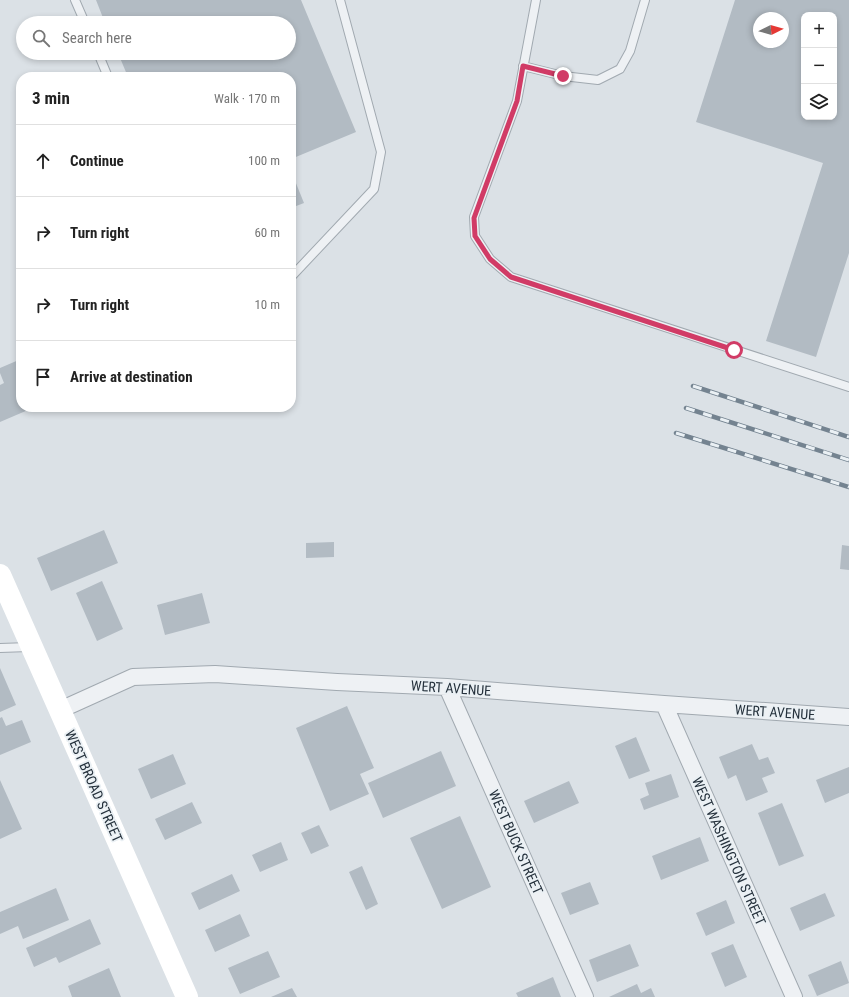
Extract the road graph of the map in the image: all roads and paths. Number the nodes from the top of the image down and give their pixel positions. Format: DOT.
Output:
graph roads {
  1 [pos="75,0"];
  2 [pos="340,0"];
  3 [pos="536,0"];
  4 [pos="645,0"];
  5 [pos="82,16"];
  6 [pos="101,60"];
  7 [pos="523,66"];
  8 [pos="106,72"];
  9 [pos="296,272"];
  10 [pos="849,387"];
  11 [pos="0,575"];
  12 [pos="5,600"];
  13 [pos="32,646"];
  14 [pos="0,648"];
  15 [pos="447,687"];
  16 [pos="664,704"];
  17 [pos="60,710"];
  18 [pos="849,716"];
  19 [pos="187,997"];
  20 [pos="585,997"];
  21 [pos="794,997"];
  1 -- 5 [label="lane"];
  2 -- 9 [label="lane"];
  3 -- 7 [label="lane"];
  4 -- 7 [label="lane"];
  6 -- 8 [label="lane"];
  7 -- 10 [label="lane"];
  11 -- 12 [label="main road, WEST BROAD STREET"];
  12 -- 13 [label="main road, WEST BROAD STREET"];
  13 -- 14 [label="lane"];
  13 -- 17 [label="main road, WEST BROAD STREET"];
  15 -- 16 [label="street, WERT AVENUE"];
  15 -- 17 [label="street, WERT AVENUE"];
  15 -- 20 [label="street, WEST BUCK STREET"];
  16 -- 18 [label="street, WERT AVENUE"];
  16 -- 21 [label="street, WEST WASHINGTON STREET"];
  17 -- 19 [label="main road, WEST BROAD STREET"];
}
